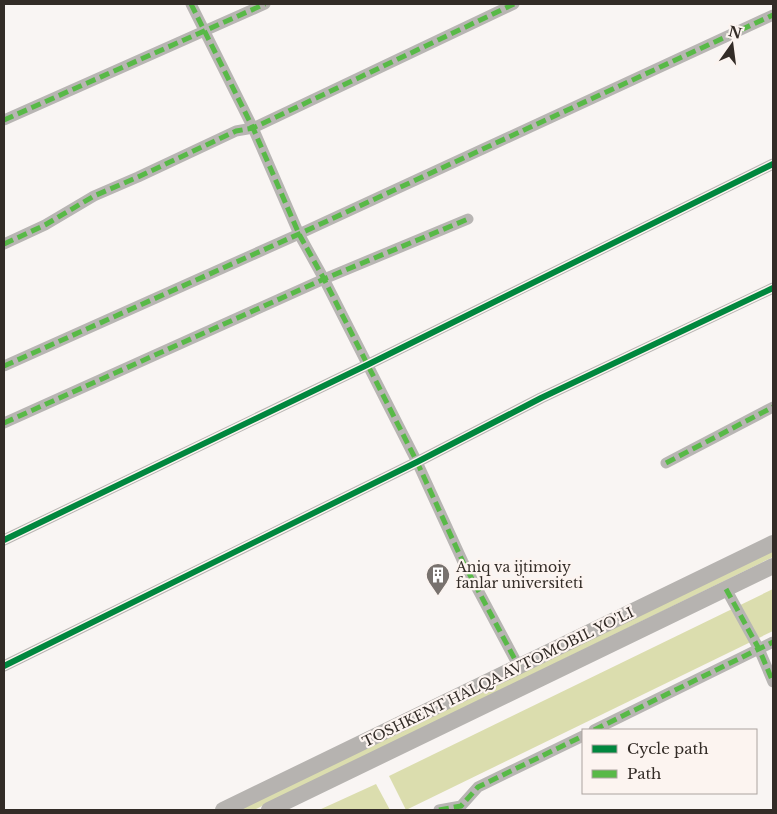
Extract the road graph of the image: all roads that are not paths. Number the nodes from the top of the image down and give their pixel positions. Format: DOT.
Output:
graph roads {
  1 [pos="191,4"];
  2 [pos="265,4"];
  3 [pos="514,4"];
  4 [pos="773,15"];
  5 [pos="204,31"];
  6 [pos="4,120"];
  7 [pos="253,128"];
  8 [pos="773,164"];
  9 [pos="468,219"];
  10 [pos="299,234"];
  11 [pos="4,244"];
  12 [pos="324,279"];
  13 [pos="773,288"];
  14 [pos="367,365"];
  15 [pos="4,366"];
  16 [pos="773,407"];
  17 [pos="4,423"];
  18 [pos="417,462"];
  19 [pos="666,462"];
  20 [pos="4,540"];
  21 [pos="773,543"];
  22 [pos="773,566"];
  23 [pos="726,589"];
  24 [pos="773,642"];
  25 [pos="758,649"];
  26 [pos="4,666"];
  27 [pos="518,667"];
  28 [pos="773,682"];
  29 [pos="596,729"];
  30 [pos="582,736"];
  31 [pos="223,810"];
  32 [pos="269,810"];
  33 [pos="439,810"];
  1 -- 5 [label="street"];
  2 -- 5 [label="street"];
  3 -- 7 [label="street"];
  4 -- 10 [label="street"];
  5 -- 6 [label="street"];
  5 -- 7 [label="street"];
  7 -- 10 [label="street"];
  7 -- 11 [label="street"];
  8 -- 14 [label="street"];
  9 -- 12 [label="street"];
  10 -- 12 [label="street"];
  10 -- 15 [label="street"];
  12 -- 14 [label="street"];
  12 -- 17 [label="street"];
  13 -- 18 [label="street"];
  14 -- 18 [label="street"];
  14 -- 20 [label="street"];
  16 -- 19 [label="street"];
  18 -- 26 [label="street"];
  18 -- 27 [label="street"];
  21 -- 27 [label="highway, TOSHKENT HALQA AVTOMOBIL YO'LI"];
  22 -- 23 [label="highway, TOSHKENT HALQA AVTOMOBIL YO'LI"];
  23 -- 25 [label="street"];
  23 -- 32 [label="highway, TOSHKENT HALQA AVTOMOBIL YO'LI"];
  24 -- 25 [label="street"];
  25 -- 28 [label="street"];
  25 -- 29 [label="street"];
  27 -- 31 [label="highway, TOSHKENT HALQA AVTOMOBIL YO'LI"];
  30 -- 33 [label="street"];
}
